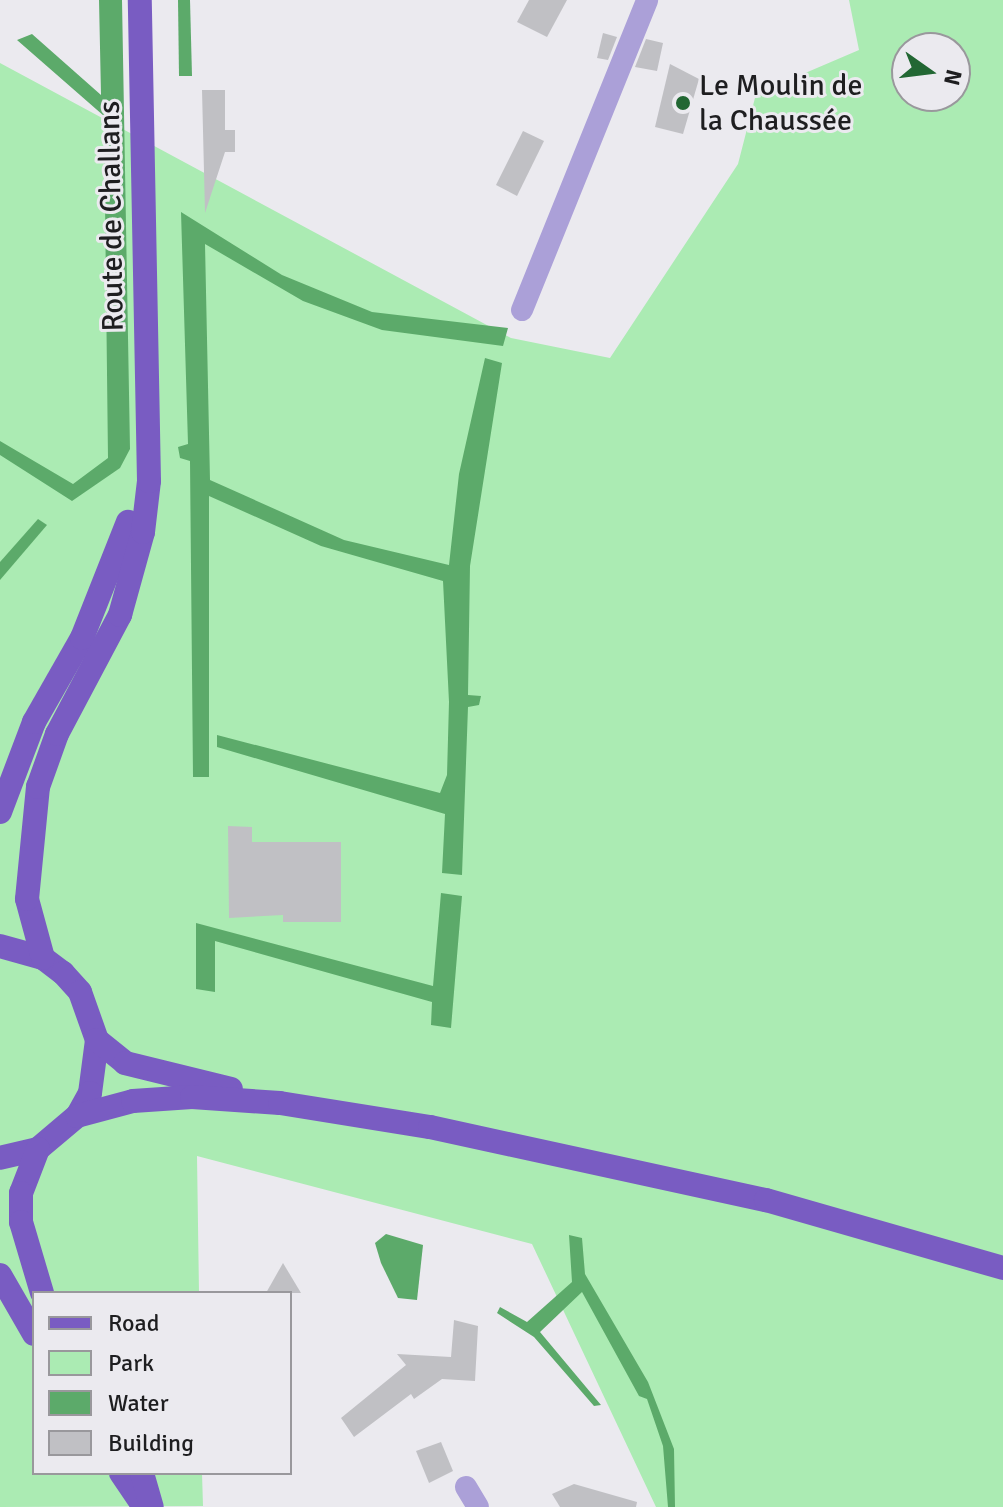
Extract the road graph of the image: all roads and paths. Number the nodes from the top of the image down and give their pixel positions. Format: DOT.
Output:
graph roads {
  1 [pos="140,0"];
  2 [pos="647,0"];
  3 [pos="522,310"];
  4 [pos="149,430"];
  5 [pos="0,812"];
  6 [pos="0,946"];
  7 [pos="43,958"];
  8 [pos="97,1040"];
  9 [pos="280,1103"];
  10 [pos="77,1116"];
  11 [pos="38,1149"];
  12 [pos="0,1158"];
  13 [pos="1003,1268"];
  14 [pos="0,1275"];
  15 [pos="41,1291"];
  16 [pos="32,1331"];
  17 [pos="122,1475"];
  18 [pos="143,1475"];
  19 [pos="466,1487"];
  20 [pos="144,1507"];
  21 [pos="152,1507"];
  22 [pos="478,1507"];
  1 -- 4 [label="main road, Route de Challans"];
  2 -- 3 [label="street"];
  4 -- 5 [label="main road, Route de Challans"];
  4 -- 7 [label="main road, Route de Challans"];
  6 -- 7 [label="main road"];
  7 -- 8 [label="main road"];
  8 -- 9 [label="main road"];
  8 -- 10 [label="main road"];
  9 -- 10 [label="main road"];
  9 -- 13 [label="main road"];
  10 -- 11 [label="main road"];
  11 -- 12 [label="main road"];
  11 -- 15 [label="main road"];
  14 -- 16 [label="main road"];
  17 -- 20 [label="main road"];
  18 -- 21 [label="main road"];
  19 -- 22 [label="street"];
}
